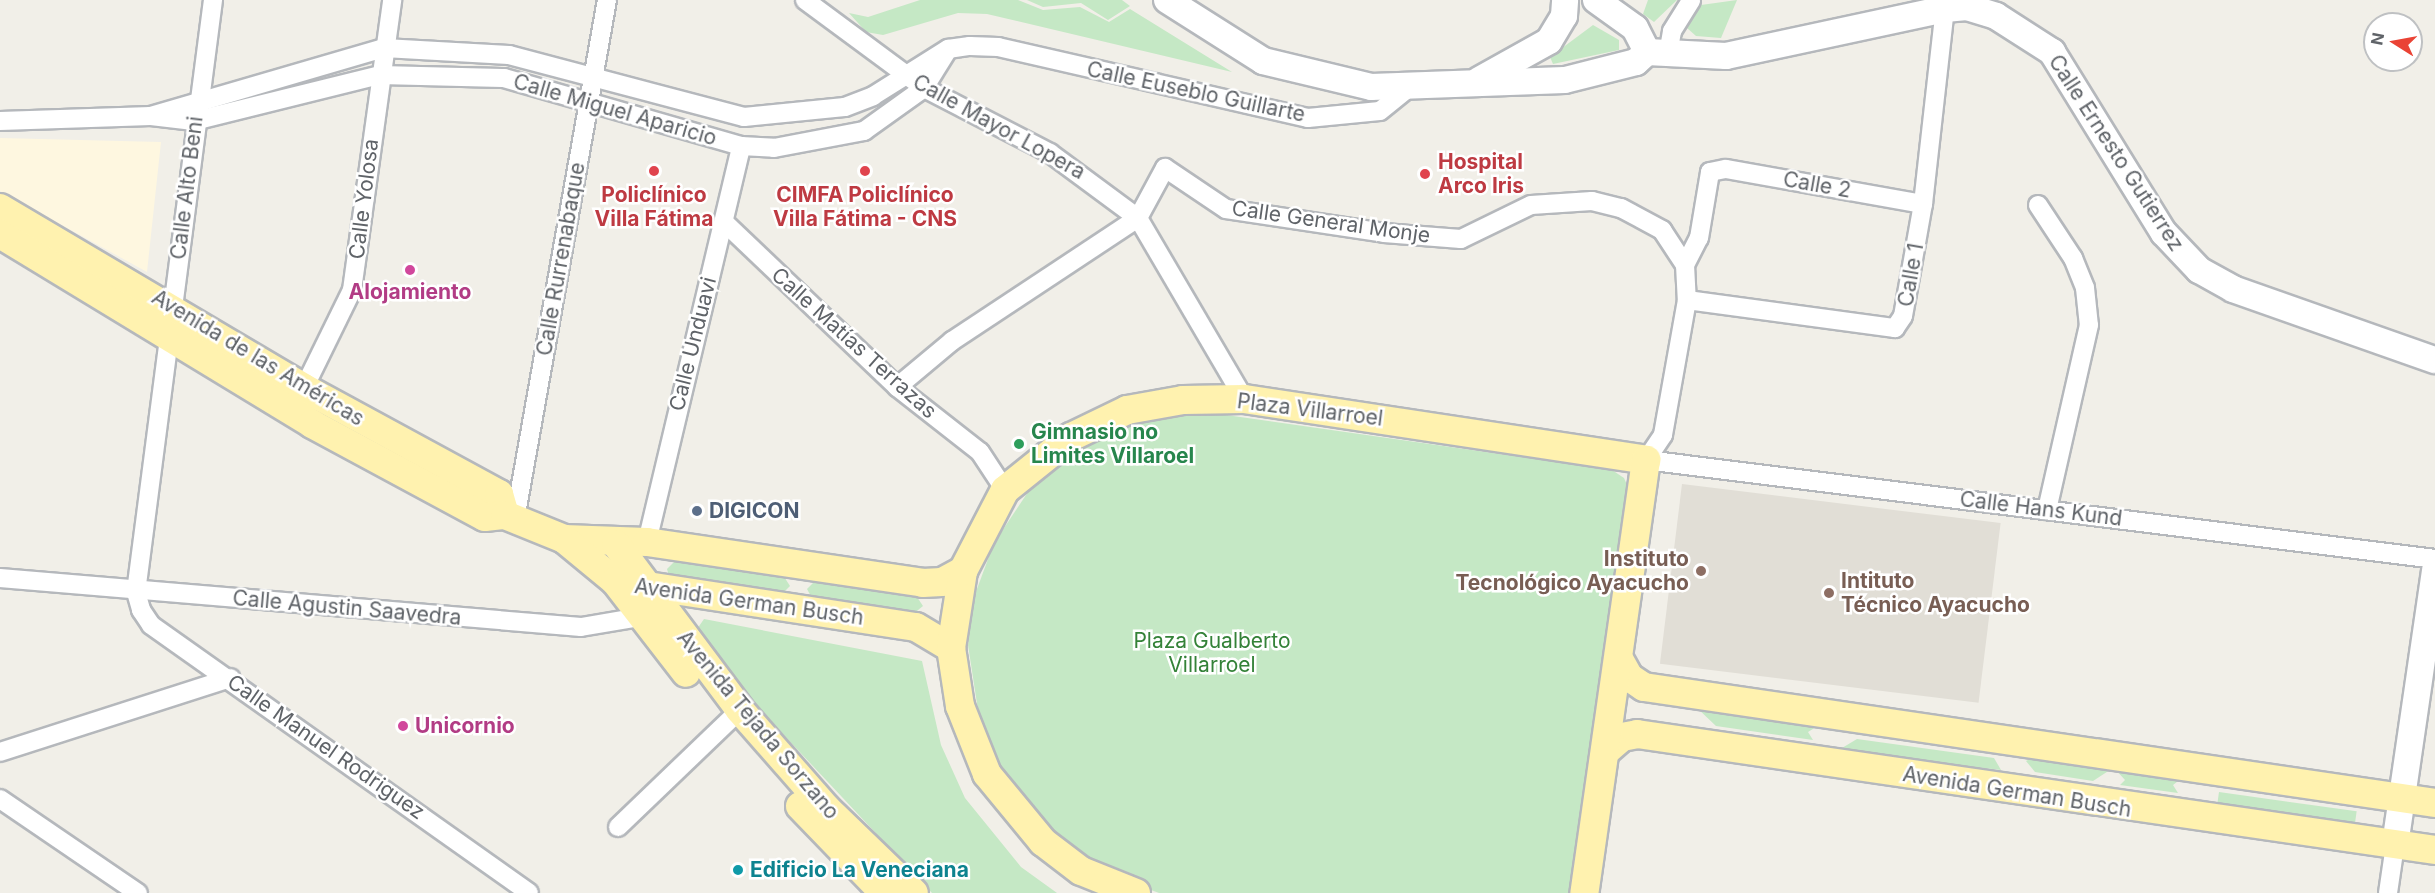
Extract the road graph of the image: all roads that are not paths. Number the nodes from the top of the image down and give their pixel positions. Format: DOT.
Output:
graph roads {
  1 [pos="213,0"];
  2 [pos="392,0"];
  3 [pos="607,0"];
  4 [pos="805,0"];
  5 [pos="1167,0"];
  6 [pos="1565,0"];
  7 [pos="1691,0"];
  8 [pos="1612,4"];
  9 [pos="1945,9"];
  10 [pos="384,48"];
  11 [pos="948,49"];
  12 [pos="1657,53"];
  13 [pos="904,73"];
  14 [pos="380,75"];
  15 [pos="596,75"];
  16 [pos="1478,80"];
  17 [pos="924,88"];
  18 [pos="1407,89"];
  19 [pos="200,98"];
  20 [pos="592,101"];
  21 [pos="151,116"];
  22 [pos="0,121"];
  23 [pos="194,121"];
  24 [pos="741,146"];
  25 [pos="1923,204"];
  26 [pos="2038,205"];
  27 [pos="0,208"];
  28 [pos="1138,218"];
  29 [pos="724,223"];
  30 [pos="0,234"];
  31 [pos="1685,265"];
  32 [pos="1687,300"];
  33 [pos="171,320"];
  34 [pos="2435,360"];
  35 [pos="897,387"];
  36 [pos="304,388"];
  37 [pos="1244,399"];
  38 [pos="1646,460"];
  39 [pos="1005,490"];
  40 [pos="2047,510"];
  41 [pos="510,517"];
  42 [pos="564,539"];
  43 [pos="647,542"];
  44 [pos="616,544"];
  45 [pos="2435,559"];
  46 [pos="802,565"];
  47 [pos="2435,570"];
  48 [pos="963,571"];
  49 [pos="0,578"];
  50 [pos="136,592"];
  51 [pos="651,606"];
  52 [pos="795,609"];
  53 [pos="951,648"];
  54 [pos="1619,658"];
  55 [pos="230,678"];
  56 [pos="733,717"];
  57 [pos="1606,751"];
  58 [pos="0,752"];
  59 [pos="2402,798"];
  60 [pos="0,799"];
  61 [pos="2435,804"];
  62 [pos="618,827"];
  63 [pos="2395,844"];
  64 [pos="2435,850"];
  65 [pos="138,893"];
  66 [pos="529,893"];
  67 [pos="884,893"];
  68 [pos="914,893"];
  69 [pos="1136,893"];
  70 [pos="1584,893"];
  71 [pos="2388,893"];
  1 -- 19 [label="street, Calle Alto Beni"];
  2 -- 10 [label="street, Calle Yolosa"];
  3 -- 15 [label="street, Calle Rurrenabaque"];
  4 -- 13 [label="street, Calle Mayor Lopera"];
  5 -- 18 [label="street"];
  6 -- 16 [label="street"];
  7 -- 12 [label="street"];
  8 -- 12 [label="street"];
  9 -- 12 [label="street, Calle Ernesto Gutierrez"];
  9 -- 25 [label="street, Calle 1"];
  9 -- 34 [label="street, Calle Ernesto Gutierrez"];
  10 -- 14 [label="street, Calle Yolosa"];
  10 -- 15 [label="street, Calle Miguel Aparicio"];
  10 -- 19 [label="street, Calle Miguel Aparicio"];
  11 -- 13 [label="street, Calle Euseblo Guillarte"];
  11 -- 17 [label="street"];
  11 -- 18 [label="street, Calle Euseblo Guillarte"];
  12 -- 16 [label="street"];
  13 -- 15 [label="street, Calle Miguel Aparicio"];
  13 -- 17 [label="street, Calle Mayor Lopera"];
  14 -- 20 [label="street, Calle Miguel Aparicio"];
  14 -- 23 [label="street, Calle Miguel Aparicio"];
  14 -- 36 [label="street, Calle Yolosa"];
  15 -- 20 [label="street, Calle Rurrenabaque"];
  16 -- 18 [label="street"];
  17 -- 24 [label="street, Calle Miguel Aparicio"];
  17 -- 28 [label="street, Calle Mayor Lopera"];
  19 -- 21 [label="street, Calle Miguel Aparicio"];
  19 -- 23 [label="street, Calle Alto Beni"];
  20 -- 24 [label="street, Calle Miguel Aparicio"];
  20 -- 41 [label="street, Calle Rurrenabaque"];
  21 -- 22 [label="street, Calle Miguel Aparicio"];
  21 -- 23 [label="street, Calle Miguel Aparicio"];
  23 -- 33 [label="street, Calle Alto Beni"];
  24 -- 29 [label="street, Calle Unduavi"];
  25 -- 31 [label="street, Calle 2"];
  25 -- 32 [label="street, Calle 1"];
  26 -- 40 [label="street"];
  27 -- 33 [label="main road, Avenida de las Américas"];
  28 -- 31 [label="street, Calle General Monje"];
  28 -- 35 [label="street, Calle General Monje"];
  28 -- 37 [label="street, Calle Mayor Lopera"];
  29 -- 35 [label="street, Calle Matías Terrazas"];
  29 -- 43 [label="street, Calle Unduavi"];
  30 -- 33 [label="main road, Avenida de las Américas"];
  31 -- 32 [label="street"];
  32 -- 38 [label="street"];
  33 -- 36 [label="main road, Avenida de las Américas"];
  33 -- 41 [label="main road, Avenida de las Américas"];
  33 -- 50 [label="street, Calle Alto Beni"];
  35 -- 39 [label="street, Calle Matías Terrazas"];
  36 -- 41 [label="main road, Avenida de las Américas"];
  37 -- 38 [label="main road, Plaza Villarroel"];
  37 -- 39 [label="main road, Plaza Villarroel"];
  38 -- 40 [label="street, Calle Hans Kund"];
  38 -- 54 [label="main road"];
  39 -- 48 [label="main road, Plaza Villarroel"];
  40 -- 45 [label="street, Calle Hans Kund"];
  41 -- 42 [label="main road, Avenida de las Américas"];
  42 -- 44 [label="main road, Avenida German Busch"];
  42 -- 51 [label="main road, Avenida German Busch"];
  43 -- 44 [label="main road, Avenida German Busch"];
  43 -- 46 [label="main road, Avenida German Busch"];
  44 -- 51 [label="main road, Avenida Tejada Sorzano"];
  46 -- 48 [label="main road, Avenida German Busch"];
  46 -- 52 [label="main road"];
  47 -- 59 [label="street"];
  48 -- 53 [label="main road, Plaza Villarroel"];
  49 -- 50 [label="street, Calle Agustin Saavedra"];
  50 -- 51 [label="street, Calle Agustin Saavedra"];
  50 -- 55 [label="street, Calle Manuel Rodriguez"];
  51 -- 52 [label="main road, Avenida German Busch"];
  51 -- 56 [label="main road, Avenida Tejada Sorzano"];
  52 -- 53 [label="main road, Avenida German Busch"];
  53 -- 69 [label="main road, Plaza Villarroel"];
  54 -- 57 [label="main road"];
  54 -- 59 [label="main road"];
  55 -- 58 [label="street"];
  55 -- 66 [label="street, Calle Manuel Rodriguez"];
  56 -- 62 [label="street"];
  56 -- 67 [label="main road, Avenida Tejada Sorzano"];
  56 -- 68 [label="main road, Avenida Tejada Sorzano"];
  57 -- 63 [label="main road, Avenida German Busch"];
  57 -- 70 [label="main road"];
  59 -- 61 [label="main road"];
  59 -- 63 [label="street"];
  60 -- 65 [label="street"];
  63 -- 64 [label="main road, Avenida German Busch"];
  63 -- 71 [label="street"];
}
